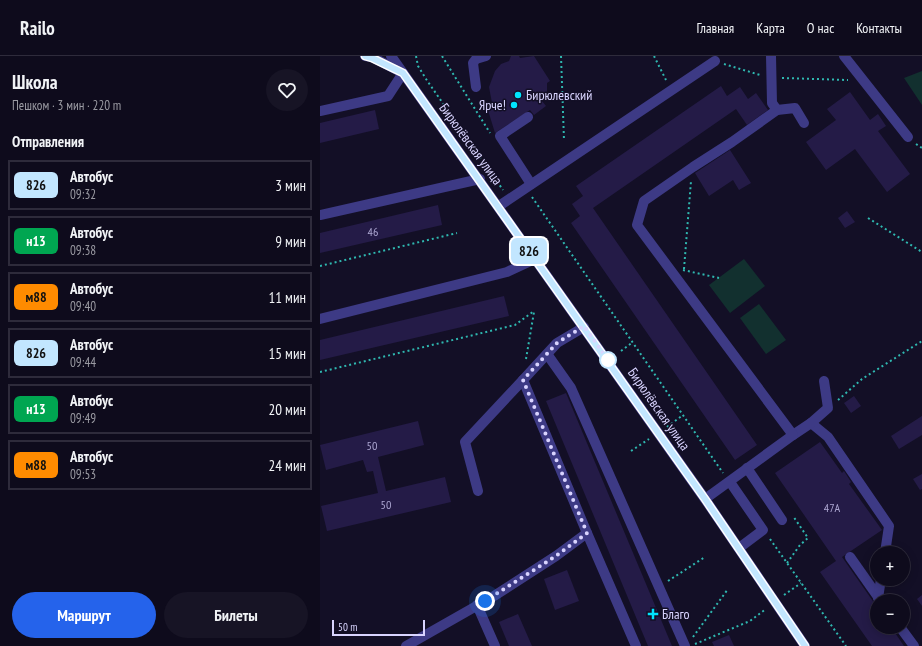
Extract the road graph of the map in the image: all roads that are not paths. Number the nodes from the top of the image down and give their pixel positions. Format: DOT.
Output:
graph roads {
  1 [pos="366,56"];
  2 [pos="391,56"];
  3 [pos="400,56"];
  4 [pos="486,56"];
  5 [pos="772,56"];
  6 [pos="844,56"];
  7 [pos="715,61"];
  8 [pos="403,73"];
  9 [pos="476,87"];
  10 [pos="777,110"];
  11 [pos="320,111"];
  12 [pos="528,117"];
  13 [pos="804,123"];
  14 [pos="908,137"];
  15 [pos="480,179"];
  16 [pos="528,186"];
  17 [pos="499,206"];
  18 [pos="320,215"];
  19 [pos="535,259"];
  20 [pos="320,319"];
  21 [pos="584,326"];
  22 [pos="547,354"];
  23 [pos="523,380"];
  24 [pos="824,381"];
  25 [pos="811,423"];
  26 [pos="793,435"];
  27 [pos="747,468"];
  28 [pos="730,482"];
  29 [pos="478,491"];
  30 [pos="705,499"];
  31 [pos="782,520"];
  32 [pos="587,533"];
  33 [pos="886,546"];
  34 [pos="739,548"];
  35 [pos="850,557"];
  36 [pos="876,594"];
  37 [pos="477,606"];
  38 [pos="905,634"];
  39 [pos="688,643"];
  40 [pos="801,645"];
  41 [pos="406,646"];
  42 [pos="495,646"];
  43 [pos="636,646"];
  44 [pos="914,646"];
  1 -- 8 [label="street, Бирюлёвская улица"];
  2 -- 8 [label="street"];
  3 -- 8 [label="street, Бирюлёвская улица"];
  4 -- 9 [label="street"];
  5 -- 10 [label="street"];
  6 -- 14 [label="street"];
  7 -- 16 [label="street"];
  8 -- 11 [label="street"];
  8 -- 15 [label="street, Бирюлёвская улица"];
  10 -- 13 [label="street"];
  10 -- 26 [label="street"];
  12 -- 16 [label="street"];
  15 -- 17 [label="street, Бирюлёвская улица"];
  15 -- 18 [label="street"];
  16 -- 17 [label="street"];
  17 -- 19 [label="street, Бирюлёвская улица"];
  19 -- 20 [label="street"];
  19 -- 21 [label="street, Бирюлёвская улица"];
  21 -- 22 [label="street"];
  21 -- 30 [label="street, Бирюлёвская улица"];
  22 -- 23 [label="street"];
  22 -- 39 [label="street"];
  23 -- 29 [label="street"];
  23 -- 32 [label="street"];
  24 -- 25 [label="street"];
  25 -- 26 [label="street"];
  25 -- 33 [label="street"];
  26 -- 27 [label="street"];
  27 -- 28 [label="street"];
  27 -- 31 [label="street"];
  28 -- 30 [label="street"];
  28 -- 34 [label="street"];
  30 -- 34 [label="street, Бирюлёвская улица"];
  32 -- 37 [label="street"];
  32 -- 43 [label="street"];
  34 -- 40 [label="street, Бирюлёвская улица"];
  35 -- 36 [label="street"];
  37 -- 41 [label="street"];
  37 -- 42 [label="street"];
  38 -- 44 [label="street"];
}
